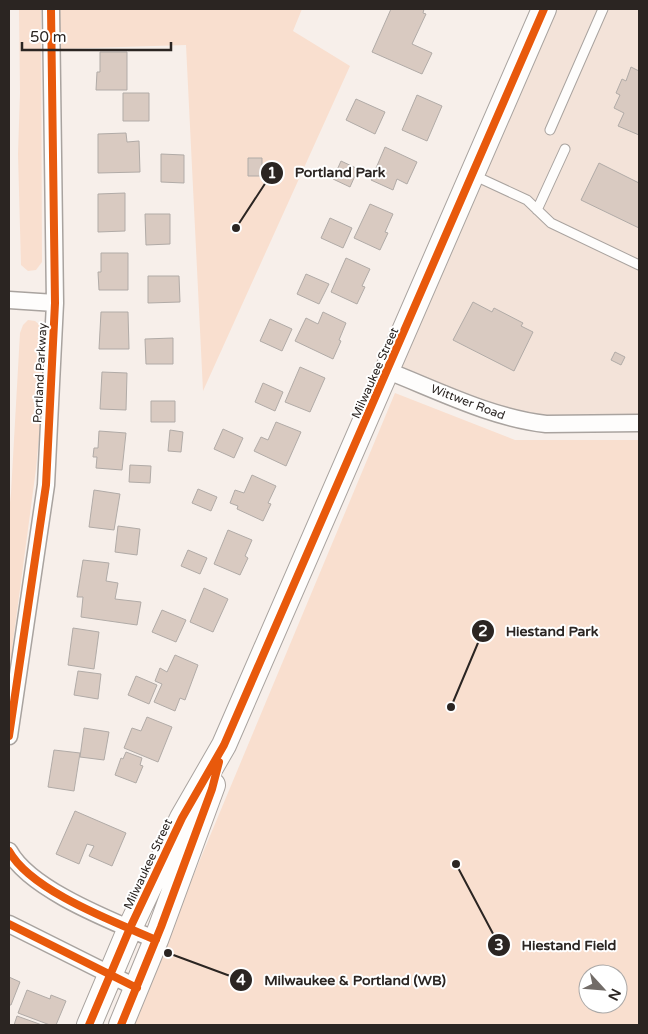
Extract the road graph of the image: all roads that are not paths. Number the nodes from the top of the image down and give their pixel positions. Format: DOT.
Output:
graph roads {
  1 [pos="51,9"];
  2 [pos="544,9"];
  3 [pos="603,9"];
  4 [pos="550,130"];
  5 [pos="564,149"];
  6 [pos="473,175"];
  7 [pos="537,210"];
  8 [pos="639,265"];
  9 [pos="9,300"];
  10 [pos="54,302"];
  11 [pos="388,371"];
  12 [pos="639,423"];
  13 [pos="12,697"];
  14 [pos="9,736"];
  15 [pos="224,745"];
  16 [pos="10,859"];
  17 [pos="9,924"];
  18 [pos="130,928"];
  19 [pos="156,940"];
  20 [pos="109,974"];
  21 [pos="137,988"];
  22 [pos="89,1025"];
  23 [pos="121,1025"];
  1 -- 10 [label="street, Portland Parkway"];
  2 -- 6 [label="street, Milwaukee Street"];
  3 -- 4 [label="lane"];
  5 -- 7 [label="lane"];
  6 -- 7 [label="lane"];
  6 -- 11 [label="street, Milwaukee Street"];
  7 -- 8 [label="lane"];
  9 -- 10 [label="street"];
  10 -- 13 [label="street, Portland Parkway"];
  11 -- 12 [label="street, Wittwer Road"];
  11 -- 15 [label="street, Milwaukee Street"];
  13 -- 14 [label="street, Portland Parkway"];
  15 -- 18 [label="street, Milwaukee Street"];
  15 -- 19 [label="street, Milwaukee Street"];
  16 -- 18 [label="street"];
  17 -- 20 [label="street"];
  18 -- 19 [label="street"];
  18 -- 20 [label="street, Milwaukee Street"];
  19 -- 21 [label="street, Milwaukee Street"];
  20 -- 21 [label="street"];
  20 -- 22 [label="street, Milwaukee Street"];
  21 -- 23 [label="street, Milwaukee Street"];
}
